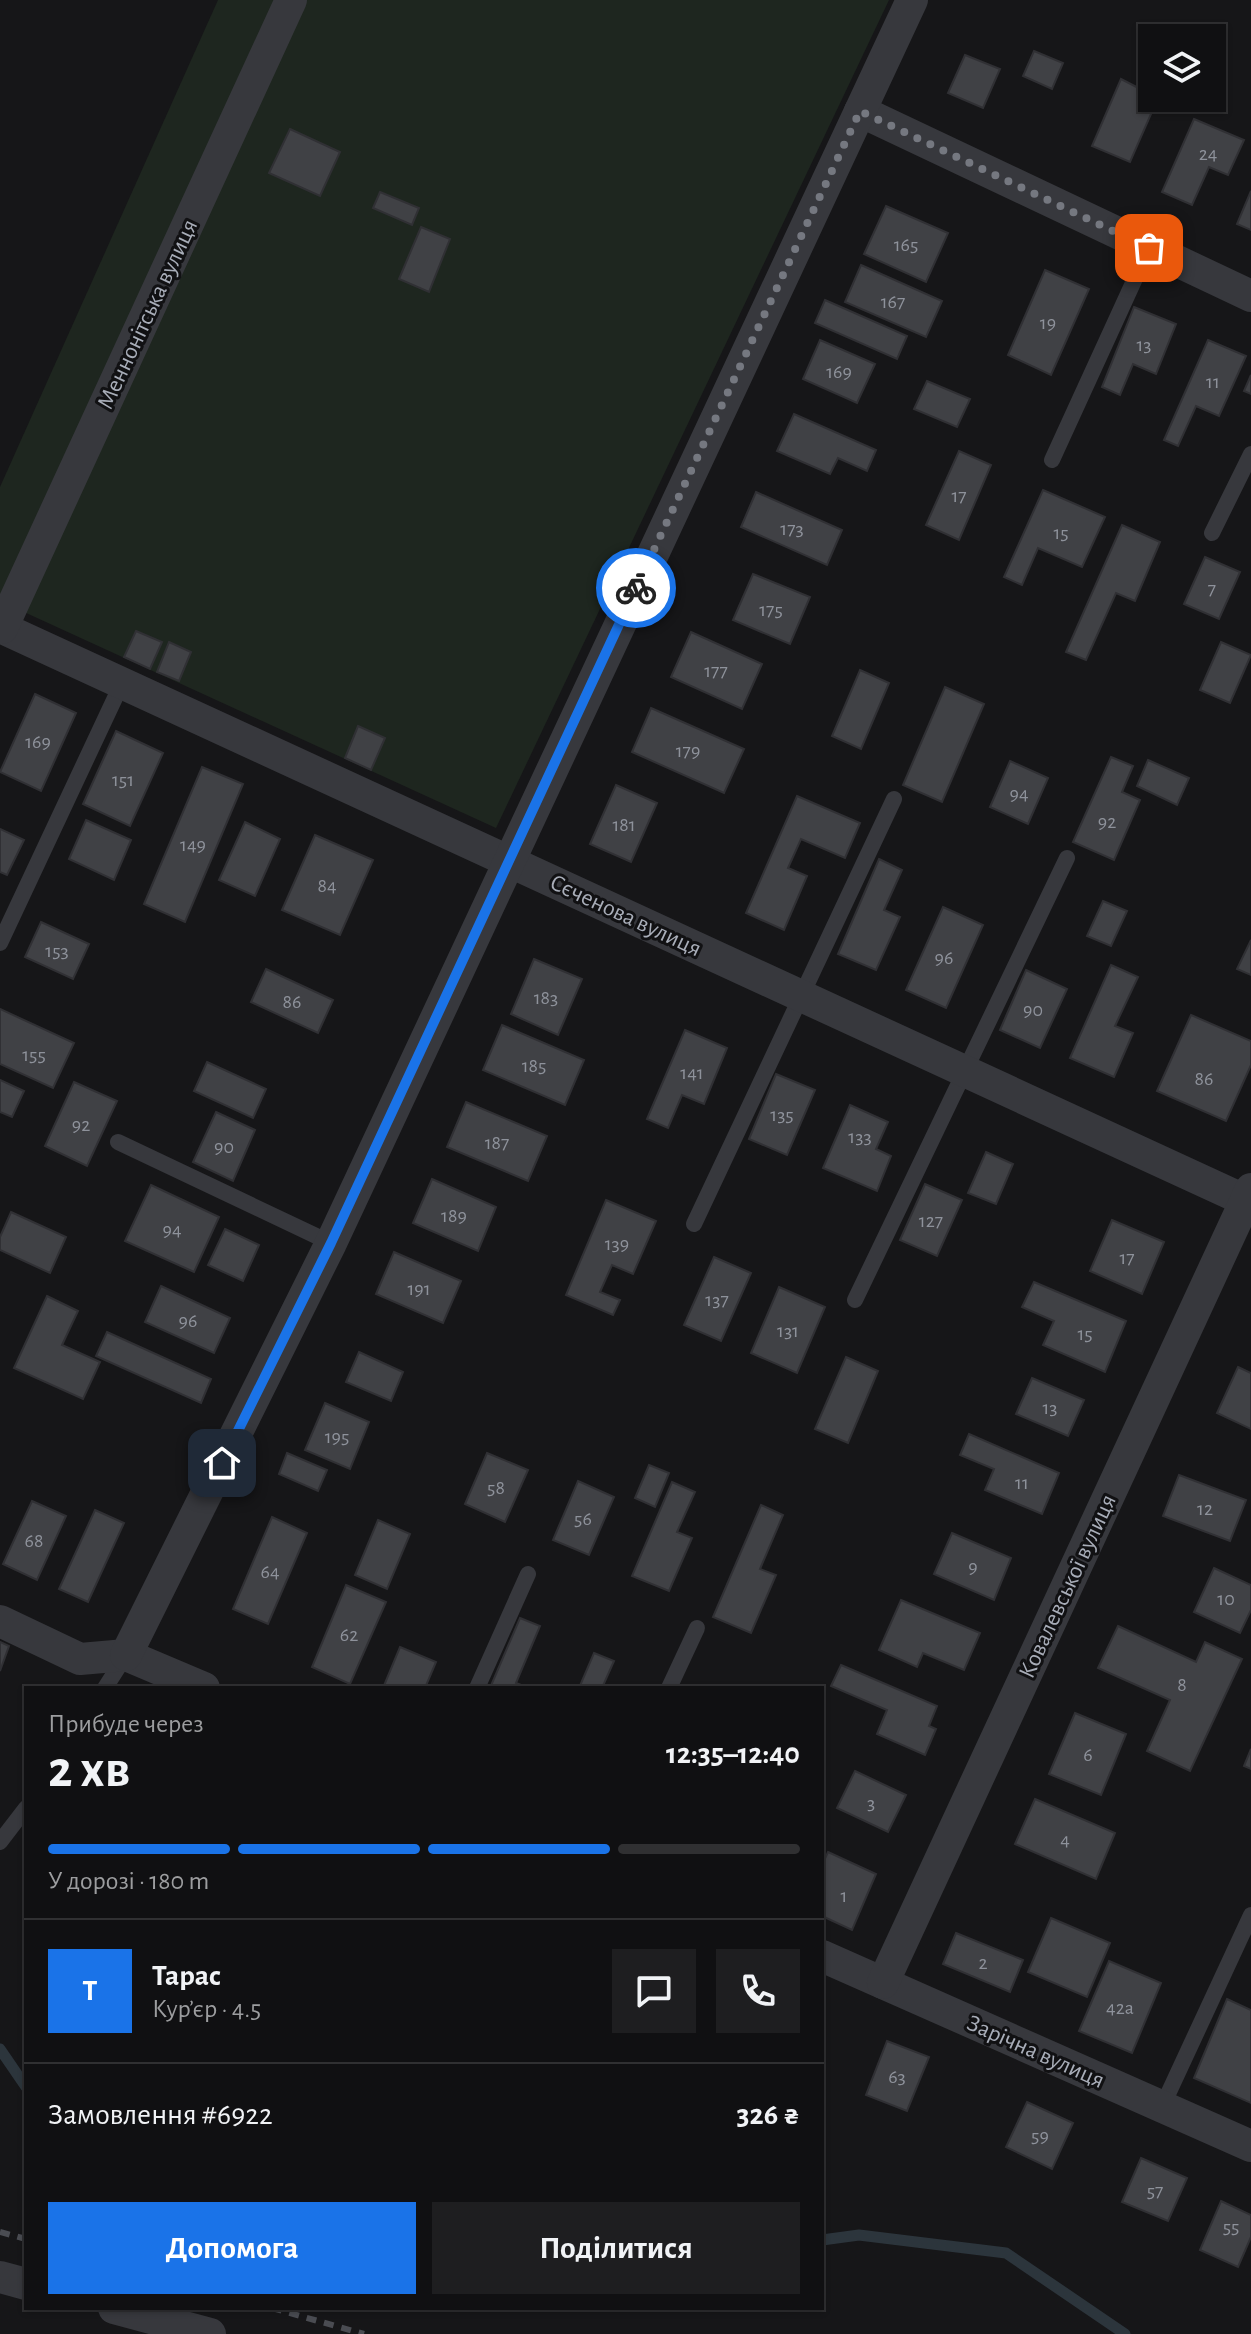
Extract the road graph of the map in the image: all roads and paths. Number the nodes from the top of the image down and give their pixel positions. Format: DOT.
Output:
graph roads {
  1 [pos="291,0"];
  2 [pos="912,0"];
  3 [pos="860,111"];
  4 [pos="1149,248"];
  5 [pos="1251,296"];
  6 [pos="1251,454"];
  7 [pos="1052,460"];
  8 [pos="1212,533"];
  9 [pos="1,628"];
  10 [pos="122,683"];
  11 [pos="894,799"];
  12 [pos="1067,858"];
  13 [pos="508,861"];
  14 [pos="0,943"];
  15 [pos="802,996"];
  16 [pos="964,1071"];
  17 [pos="118,1142"];
  18 [pos="1249,1198"];
  19 [pos="694,1224"];
  20 [pos="331,1243"];
  21 [pos="855,1300"];
  22 [pos="528,1574"];
  23 [pos="0,1621"];
  24 [pos="697,1628"];
  25 [pos="126,1655"];
  26 [pos="106,1686"];
  27 [pos="120,1686"];
  28 [pos="199,1686"];
  29 [pos="478,1686"];
  30 [pos="670,1686"];
  31 [pos="24,1811"];
  32 [pos="0,1842"];
  33 [pos="1251,1915"];
  34 [pos="824,1957"];
  35 [pos="883,1983"];
  36 [pos="1162,2107"];
  37 [pos="1251,2146"];
  38 [pos="0,2277"];
  39 [pos="24,2283"];
  40 [pos="121,2310"];
  41 [pos="210,2334"];
  1 -- 9 [label="street, Меннонітська вулиця"];
  2 -- 3 [label="street"];
  3 -- 4 [label="street"];
  3 -- 13 [label="street"];
  4 -- 5 [label="street"];
  4 -- 7 [label="lane"];
  6 -- 8 [label="lane"];
  9 -- 10 [label="street, Сєченова вулиця"];
  10 -- 13 [label="street, Сєченова вулиця"];
  10 -- 14 [label="lane"];
  11 -- 15 [label="lane"];
  12 -- 16 [label="lane"];
  13 -- 15 [label="street, Сєченова вулиця"];
  13 -- 20 [label="street"];
  15 -- 16 [label="street, Сєченова вулиця"];
  15 -- 19 [label="lane"];
  16 -- 18 [label="street, Сєченова вулиця"];
  16 -- 21 [label="lane"];
  17 -- 20 [label="lane"];
  18 -- 35 [label="street, Ковалевської вулиця"];
  20 -- 25 [label="street"];
  22 -- 29 [label="lane"];
  23 -- 25 [label="street"];
  24 -- 30 [label="lane"];
  25 -- 26 [label="lane"];
  25 -- 27 [label="lane"];
  25 -- 28 [label="street"];
  31 -- 32 [label="lane"];
  33 -- 36 [label="lane"];
  34 -- 35 [label="street, Зарічна вулиця"];
  35 -- 36 [label="street, Зарічна вулиця"];
  36 -- 37 [label="street, Зарічна вулиця"];
  38 -- 39 [label="street"];
  40 -- 41 [label="street"];
}
